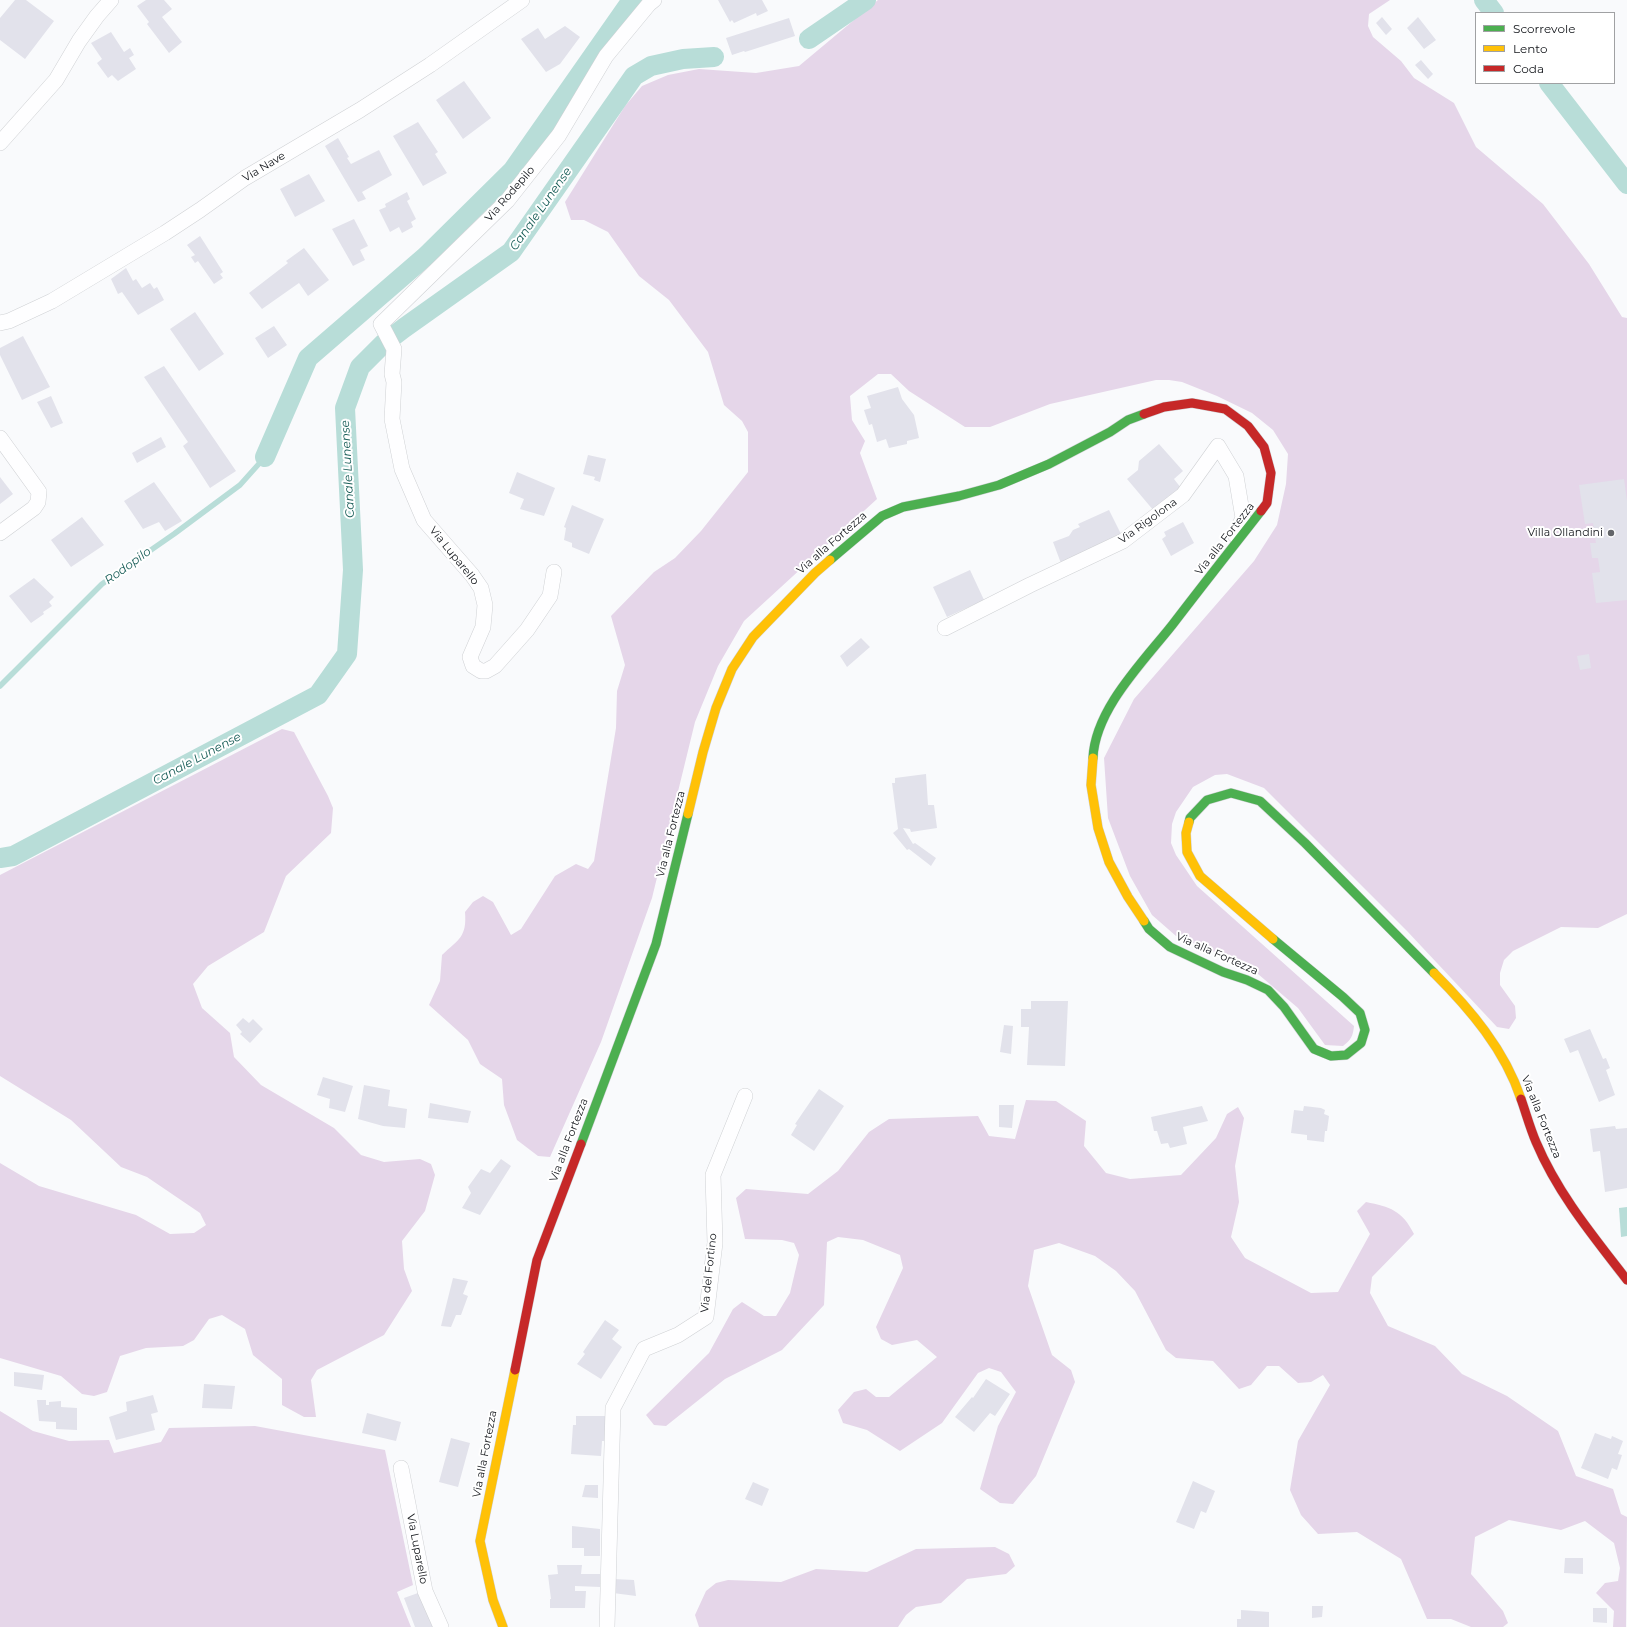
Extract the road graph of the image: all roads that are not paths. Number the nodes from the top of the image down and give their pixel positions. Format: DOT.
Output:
graph roads {
  1 [pos="111,0"];
  2 [pos="522,0"];
  3 [pos="654,0"];
  4 [pos="0,142"];
  5 [pos="0,323"];
  6 [pos="394,382"];
  7 [pos="0,438"];
  8 [pos="0,534"];
  9 [pos="1221,563"];
  10 [pos="554,572"];
  11 [pos="945,628"];
  12 [pos="745,1096"];
  13 [pos="1627,1280"];
  14 [pos="401,1468"];
  15 [pos="441,1627"];
  16 [pos="503,1627"];
  17 [pos="607,1627"];
  1 -- 4 [label="street"];
  2 -- 5 [label="street, Via Nave"];
  3 -- 6 [label="street, Via Rodepilo"];
  6 -- 10 [label="street, Via Luparello"];
  7 -- 8 [label="street"];
  9 -- 11 [label="street, Via Rigolona"];
  9 -- 13 [label="street, Via alla Fortezza"];
  9 -- 16 [label="street, Via alla Fortezza"];
  12 -- 17 [label="street, Via del Fortino"];
  14 -- 15 [label="street, Via Luparello"];
}
